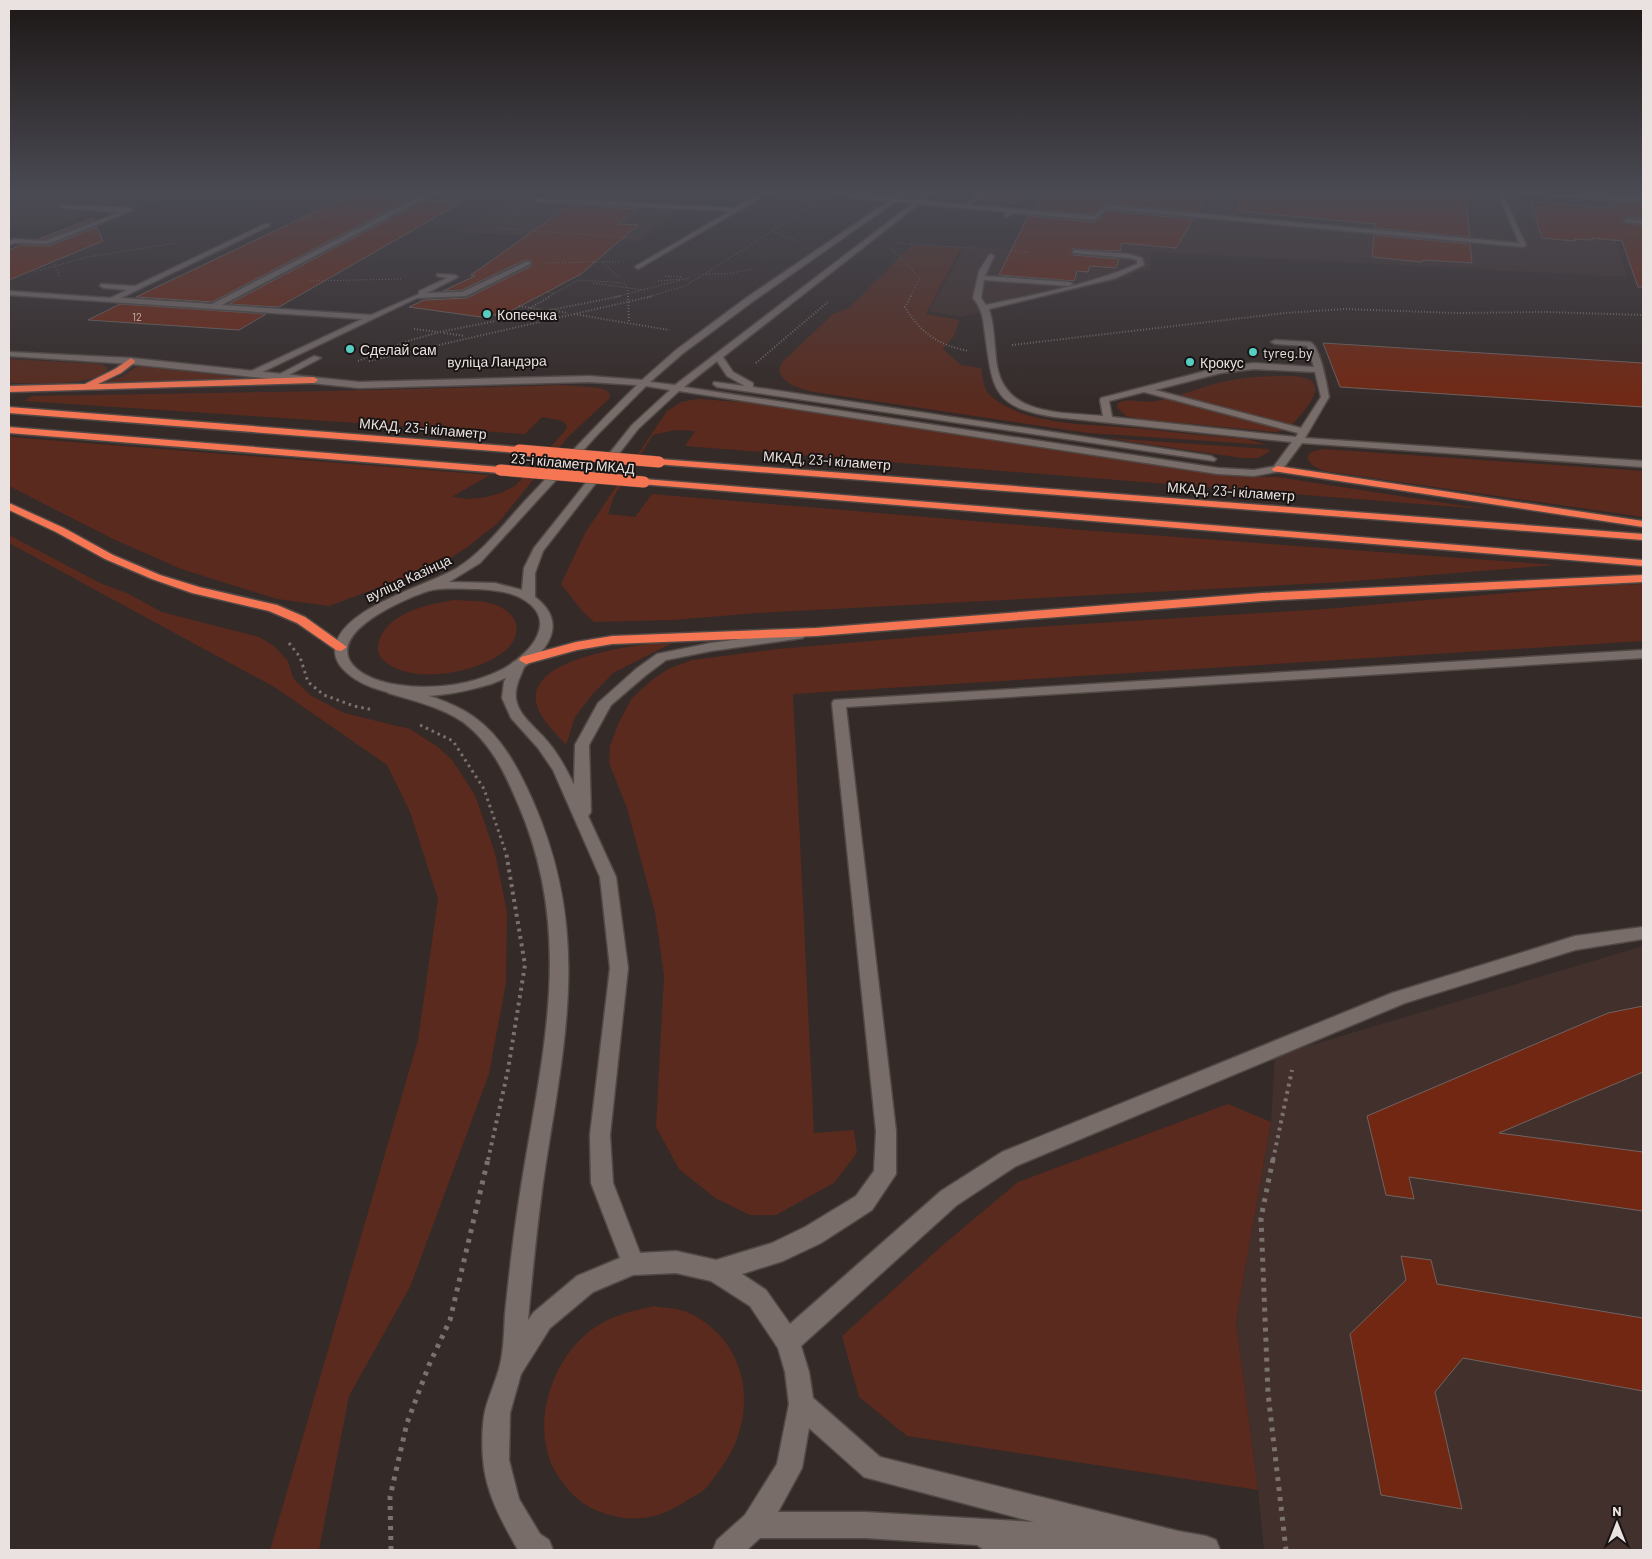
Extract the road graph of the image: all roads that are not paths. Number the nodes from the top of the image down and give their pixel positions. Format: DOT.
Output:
graph roads {
  1 [pos="189,263"];
  2 [pos="297,263"];
  3 [pos="528,263"];
  4 [pos="645,263"];
  5 [pos="803,263"];
  6 [pos="840,263"];
  7 [pos="987,263"];
  8 [pos="1141,263"];
  9 [pos="638,267"];
  10 [pos="439,275"];
  11 [pos="981,278"];
  12 [pos="1084,285"];
  13 [pos="104,286"];
  14 [pos="136,288"];
  15 [pos="9,292"];
  16 [pos="416,296"];
  17 [pos="113,299"];
  18 [pos="214,306"];
  19 [pos="986,308"];
  20 [pos="371,317"];
  21 [pos="1275,342"];
  22 [pos="9,354"];
  23 [pos="720,357"];
  24 [pos="317,358"];
  25 [pos="131,361"];
  26 [pos="1319,370"];
  27 [pos="252,374"];
  28 [pos="652,375"];
  29 [pos="280,376"];
  30 [pos="314,380"];
  31 [pos="697,381"];
  32 [pos="643,383"];
  33 [pos="82,388"];
  34 [pos="677,388"];
  35 [pos="9,389"];
  36 [pos="1144,389"];
  37 [pos="769,391"];
  38 [pos="9,410"];
  39 [pos="1108,419"];
  40 [pos="9,430"];
  41 [pos="1302,436"];
  42 [pos="1643,464"];
  43 [pos="1277,469"];
  44 [pos="9,506"];
  45 [pos="1643,524"];
  46 [pos="1643,537"];
  47 [pos="1643,563"];
  48 [pos="1643,578"];
  49 [pos="429,587"];
  50 [pos="529,598"];
  51 [pos="816,632"];
  52 [pos="341,647"];
  53 [pos="1643,654"];
  54 [pos="522,662"];
  55 [pos="389,689"];
  56 [pos="583,819"];
  57 [pos="1643,933"];
  58 [pos="633,1264"];
  59 [pos="716,1271"];
  60 [pos="788,1342"];
  61 [pos="511,1368"];
  62 [pos="801,1404"];
  63 [pos="756,1525"];
  64 [pos="966,1531"];
  65 [pos="1178,1545"];
  66 [pos="539,1550"];
  67 [pos="727,1550"];
  68 [pos="1022,1550"];
  69 [pos="1206,1550"];
  1 -- 14 [label="main road"];
  2 -- 18 [label="main road"];
  3 -- 16 [label="main road"];
  4 -- 9 [label="main road"];
  5 -- 28 [label="main road, вуліца Казінца"];
  6 -- 23 [label="main road"];
  7 -- 11 [label="main road"];
  8 -- 12 [label="main road"];
  10 -- 16 [label="main road"];
  11 -- 12 [label="main road"];
  11 -- 19 [label="main road"];
  12 -- 19 [label="main road"];
  13 -- 14 [label="main road"];
  14 -- 17 [label="main road"];
  15 -- 17 [label="main road"];
  16 -- 20 [label="main road"];
  17 -- 18 [label="main road"];
  18 -- 20 [label="main road"];
  19 -- 39 [label="main road"];
  20 -- 27 [label="main road"];
  21 -- 26 [label="main road"];
  22 -- 25 [label="main road, вуліца Ландэра"];
  23 -- 31 [label="main road"];
  23 -- 37 [label="main road"];
  24 -- 29 [label="main road"];
  25 -- 27 [label="main road, вуліца Ландэра"];
  25 -- 33 [label="highway"];
  26 -- 36 [label="main road"];
  26 -- 41 [label="main road"];
  27 -- 29 [label="main road, вуліца Ландэра"];
  28 -- 30 [label="main road, вуліца Ландэра"];
  28 -- 31 [label="main road, вуліца Ландэра"];
  28 -- 32 [label="main road, вуліца Казінца"];
  29 -- 30 [label="main road, вуліца Ландэра"];
  30 -- 32 [label="main road, вуліца Ландэра"];
  30 -- 33 [label="highway"];
  31 -- 34 [label="main road"];
  31 -- 37 [label="main road, вуліца Ландэра"];
  32 -- 34 [label="main road, вуліца Ландэра"];
  32 -- 49 [label="main road, вуліца Казінца"];
  33 -- 35 [label="highway"];
  34 -- 43 [label="main road, вуліца Ландэра"];
  34 -- 50 [label="main road"];
  36 -- 39 [label="main road"];
  36 -- 41 [label="main road"];
  37 -- 43 [label="main road"];
  38 -- 46 [label="highway, МКАД, 23-і кіламетр, bridge"];
  39 -- 41 [label="main road"];
  40 -- 47 [label="highway, 23-і кіламетр МКАД, bridge"];
  41 -- 42 [label="main road"];
  41 -- 43 [label="main road"];
  43 -- 45 [label="highway"];
  44 -- 52 [label="highway"];
  48 -- 51 [label="highway"];
  49 -- 50 [label="main road"];
  49 -- 52 [label="main road, вуліца Казінца"];
  50 -- 54 [label="main road"];
  51 -- 54 [label="highway"];
  51 -- 56 [label="main road"];
  52 -- 55 [label="main road"];
  53 -- 59 [label="main road"];
  54 -- 55 [label="main road"];
  54 -- 56 [label="main road"];
  55 -- 61 [label="main road"];
  56 -- 58 [label="main road"];
  57 -- 60 [label="main road"];
  58 -- 59 [label="main road"];
  58 -- 61 [label="main road"];
  59 -- 60 [label="main road"];
  60 -- 62 [label="main road"];
  61 -- 66 [label="main road"];
  62 -- 63 [label="main road"];
  62 -- 65 [label="main road"];
  63 -- 64 [label="main road"];
  63 -- 67 [label="main road"];
  64 -- 65 [label="main road"];
  64 -- 68 [label="main road"];
  65 -- 69 [label="main road"];
}
